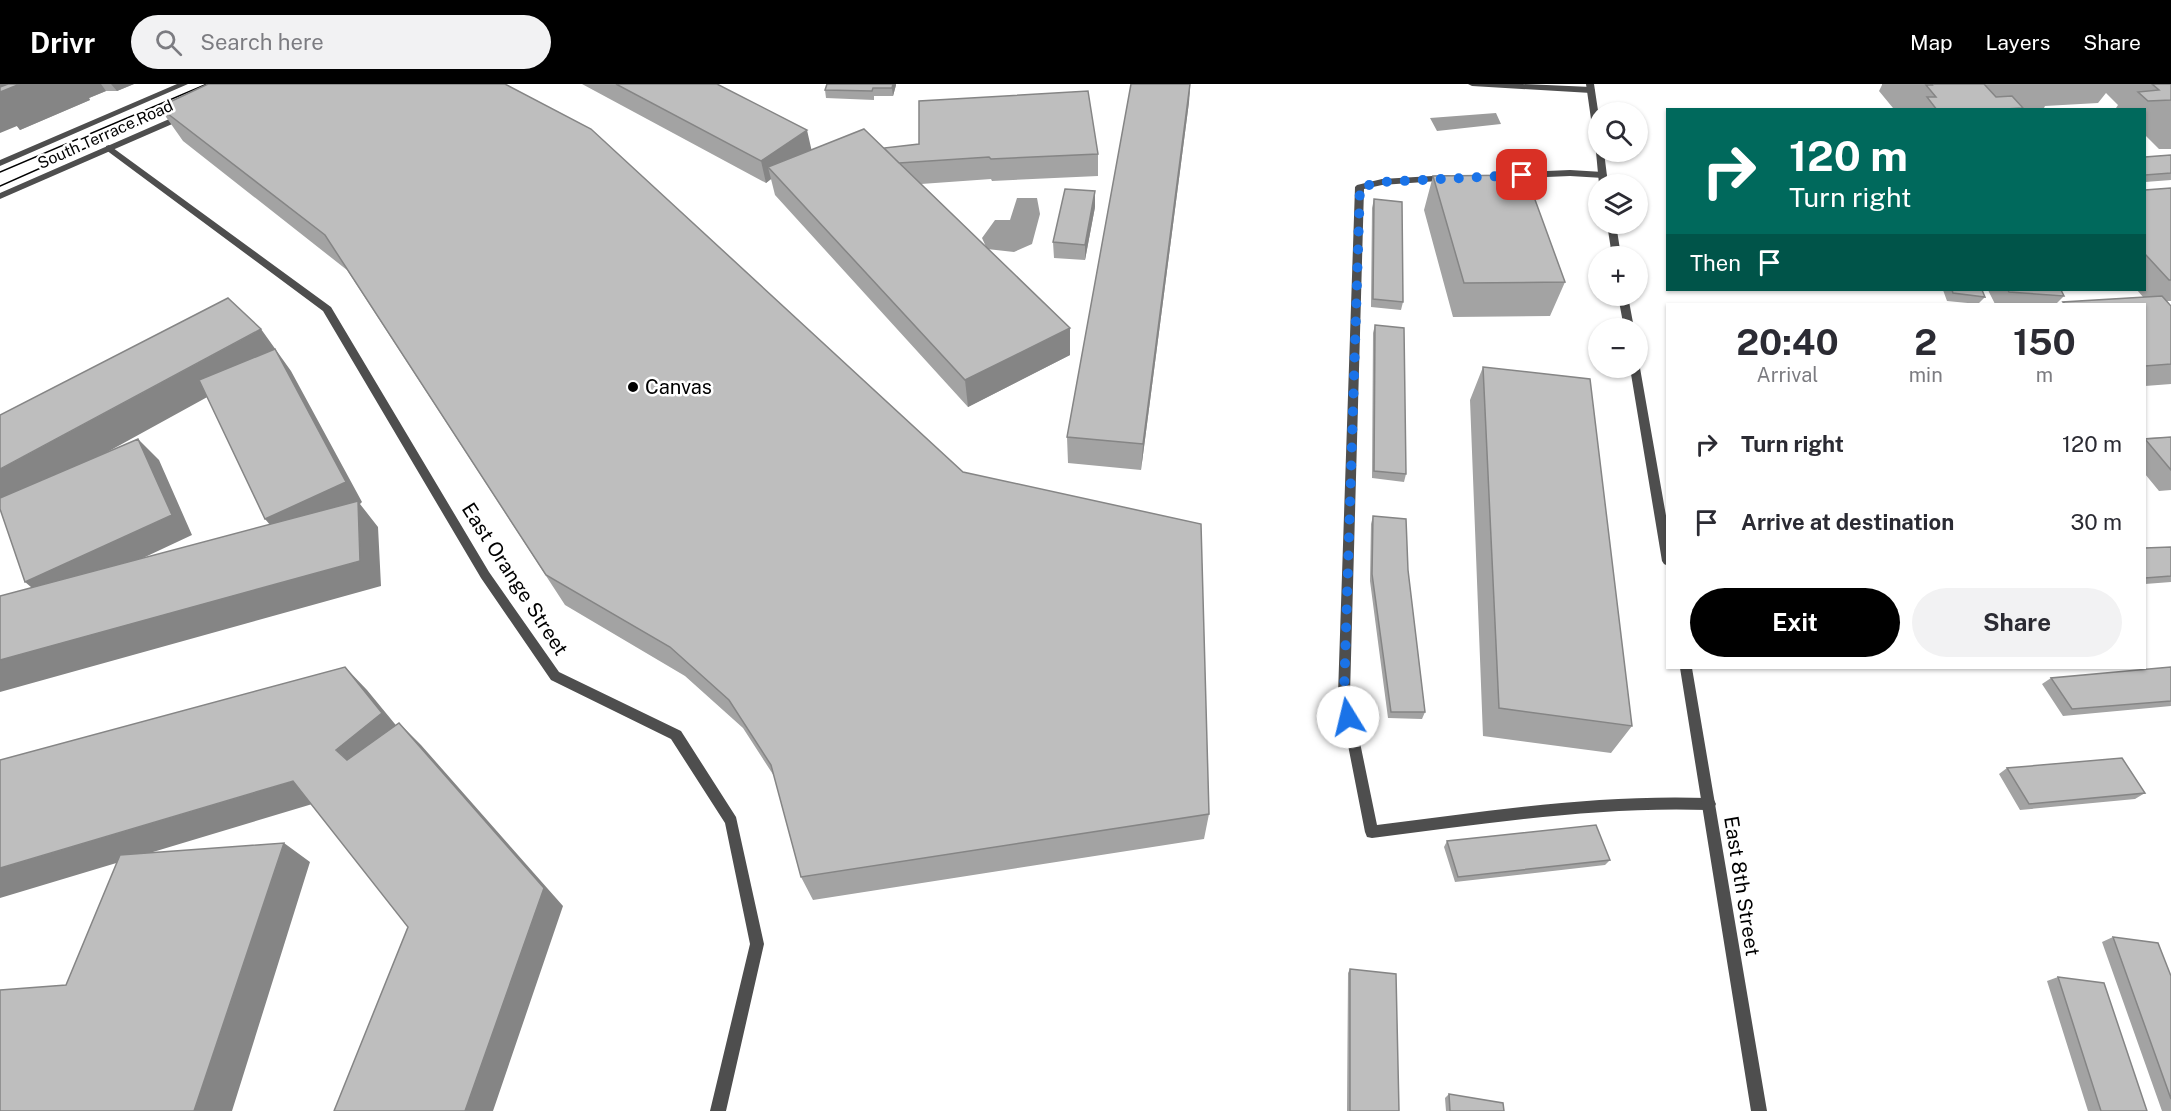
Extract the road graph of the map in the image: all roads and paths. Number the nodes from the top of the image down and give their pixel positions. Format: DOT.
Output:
graph roads {
  1 [pos="184,84"];
  2 [pos="1472,84"];
  3 [pos="1591,87"];
  4 [pos="1593,102"];
  5 [pos="193,112"];
  6 [pos="109,148"];
  7 [pos="0,162"];
  8 [pos="1487,177"];
  9 [pos="1588,177"];
  10 [pos="1464,178"];
  11 [pos="0,196"];
  12 [pos="1637,378"];
  13 [pos="1666,549"];
  14 [pos="1686,669"];
  15 [pos="1709,804"];
  16 [pos="718,1111"];
  17 [pos="1759,1111"];
  1 -- 7 [label="street, South Terrace Road"];
  2 -- 3 [label="street"];
  3 -- 4 [label="street"];
  5 -- 6 [label="street, South Terrace Road"];
  6 -- 11 [label="street, South Terrace Road"];
  6 -- 16 [label="street, East Orange Street"];
  8 -- 9 [label="street"];
  10 -- 15 [label="street"];
  12 -- 13 [label="street"];
  14 -- 15 [label="street, East 8th Street"];
  15 -- 17 [label="street, East 8th Street"];
}
